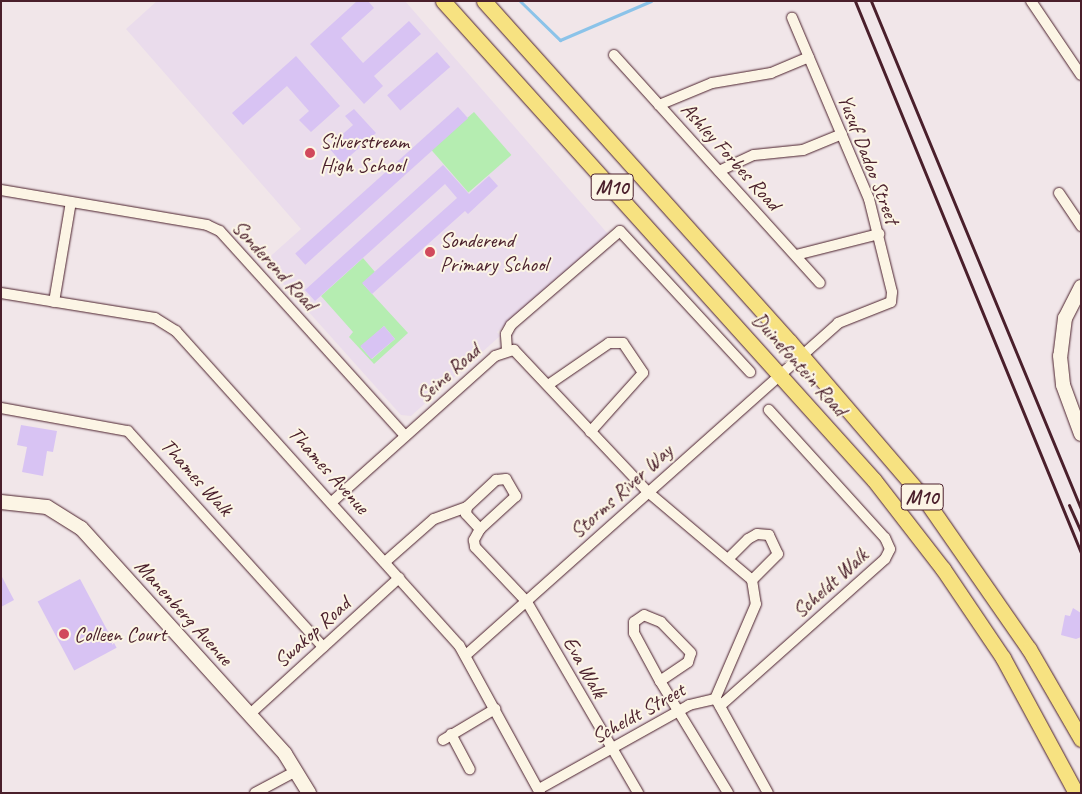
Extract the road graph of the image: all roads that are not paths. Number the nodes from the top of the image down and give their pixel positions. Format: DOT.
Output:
graph roads {
  1 [pos="443,1"];
  2 [pos="484,1"];
  3 [pos="1031,1"];
  4 [pos="792,18"];
  5 [pos="614,55"];
  6 [pos="809,57"];
  7 [pos="1081,75"];
  8 [pos="659,105"];
  9 [pos="842,134"];
  10 [pos="719,171"];
  11 [pos="1,190"];
  12 [pos="1059,193"];
  13 [pos="71,202"];
  14 [pos="1081,226"];
  15 [pos="879,234"];
  16 [pos="796,255"];
  17 [pos="820,283"];
  18 [pos="1081,287"];
  19 [pos="1,293"];
  20 [pos="54,302"];
  21 [pos="507,350"];
  22 [pos="802,355"];
  23 [pos="750,372"];
  24 [pos="780,374"];
  25 [pos="548,385"];
  26 [pos="1,408"];
  27 [pos="769,410"];
  28 [pos="590,432"];
  29 [pos="1081,434"];
  30 [pos="405,436"];
  31 [pos="648,492"];
  32 [pos="332,501"];
  33 [pos="1,502"];
  34 [pos="467,506"];
  35 [pos="480,529"];
  36 [pos="728,559"];
  37 [pos="385,562"];
  38 [pos="399,578"];
  39 [pos="752,580"];
  40 [pos="527,602"];
  41 [pos="323,648"];
  42 [pos="466,655"];
  43 [pos="660,681"];
  44 [pos="717,702"];
  45 [pos="495,709"];
  46 [pos="680,711"];
  47 [pos="250,714"];
  48 [pos="1081,739"];
  49 [pos="612,747"];
  50 [pos="470,769"];
  51 [pos="296,771"];
  52 [pos="540,791"];
  53 [pos="255,793"];
  54 [pos="309,793"];
  55 [pos="638,793"];
  56 [pos="728,793"];
  57 [pos="768,793"];
  58 [pos="1076,793"];
  1 -- 24 [label="main road, Duinefontein Road / M10"];
  2 -- 22 [label="main road, Duinefontein Road / M10"];
  3 -- 7 [label="street"];
  4 -- 6 [label="street, Yusuf Dadoo Street"];
  5 -- 8 [label="street, Ashley Forbes Road"];
  6 -- 8 [label="street"];
  6 -- 9 [label="street, Yusuf Dadoo Street"];
  8 -- 10 [label="street, Ashley Forbes Road"];
  9 -- 10 [label="street"];
  9 -- 15 [label="street, Yusuf Dadoo Street"];
  10 -- 16 [label="street, Ashley Forbes Road"];
  11 -- 13 [label="street, Sonderend Road"];
  12 -- 14 [label="street"];
  13 -- 20 [label="street"];
  13 -- 30 [label="street, Sonderend Road"];
  15 -- 16 [label="street"];
  15 -- 22 [label="street, Yusuf Dadoo Street"];
  16 -- 17 [label="street, Ashley Forbes Road"];
  18 -- 29 [label="street"];
  19 -- 20 [label="street, Thames Avenue"];
  20 -- 32 [label="street, Thames Avenue"];
  21 -- 23 [label="street"];
  21 -- 25 [label="street, Seine Road"];
  21 -- 30 [label="street, Seine Road"];
  22 -- 24 [label="street, Storms River Way"];
  22 -- 48 [label="main road, Duinefontein Road / M10"];
  24 -- 31 [label="street, Storms River Way"];
  24 -- 58 [label="main road, Duinefontein Road / M10"];
  25 -- 28 [label="street, Seine Road"];
  25 -- 28 [label="street"];
  26 -- 41 [label="street, Thames Walk"];
  27 -- 44 [label="street, Scheldt Walk"];
  28 -- 31 [label="street, Seine Road"];
  30 -- 32 [label="street, Seine Road"];
  31 -- 36 [label="street, Seine Road"];
  31 -- 40 [label="street, Storms River Way"];
  32 -- 37 [label="street, Thames Avenue"];
  33 -- 47 [label="street, Manenberg Avenue"];
  34 -- 35 [label="street"];
  34 -- 35 [label="street"];
  34 -- 37 [label="street"];
  35 -- 40 [label="street, Eva Walk"];
  36 -- 39 [label="street, Seine Road"];
  36 -- 39 [label="street"];
  37 -- 38 [label="street, Thames Avenue"];
  38 -- 41 [label="street, Swakop Road"];
  38 -- 42 [label="street, Thames Avenue"];
  39 -- 44 [label="street"];
  40 -- 42 [label="street, Storms River Way"];
  40 -- 49 [label="street, Eva Walk"];
  41 -- 47 [label="street, Swakop Road"];
  42 -- 45 [label="street, Thames Avenue"];
  43 -- 43 [label="street"];
  43 -- 46 [label="street"];
  44 -- 46 [label="street, Scheldt Street"];
  44 -- 57 [label="street, Scheldt Street"];
  45 -- 50 [label="street"];
  45 -- 52 [label="street, Thames Avenue"];
  46 -- 49 [label="street, Scheldt Street"];
  46 -- 56 [label="street"];
  47 -- 51 [label="street, Manenberg Avenue"];
  49 -- 52 [label="street, Scheldt Street"];
  49 -- 55 [label="street, Eva Walk"];
  51 -- 53 [label="street"];
  51 -- 54 [label="street, Manenberg Avenue"];
}
